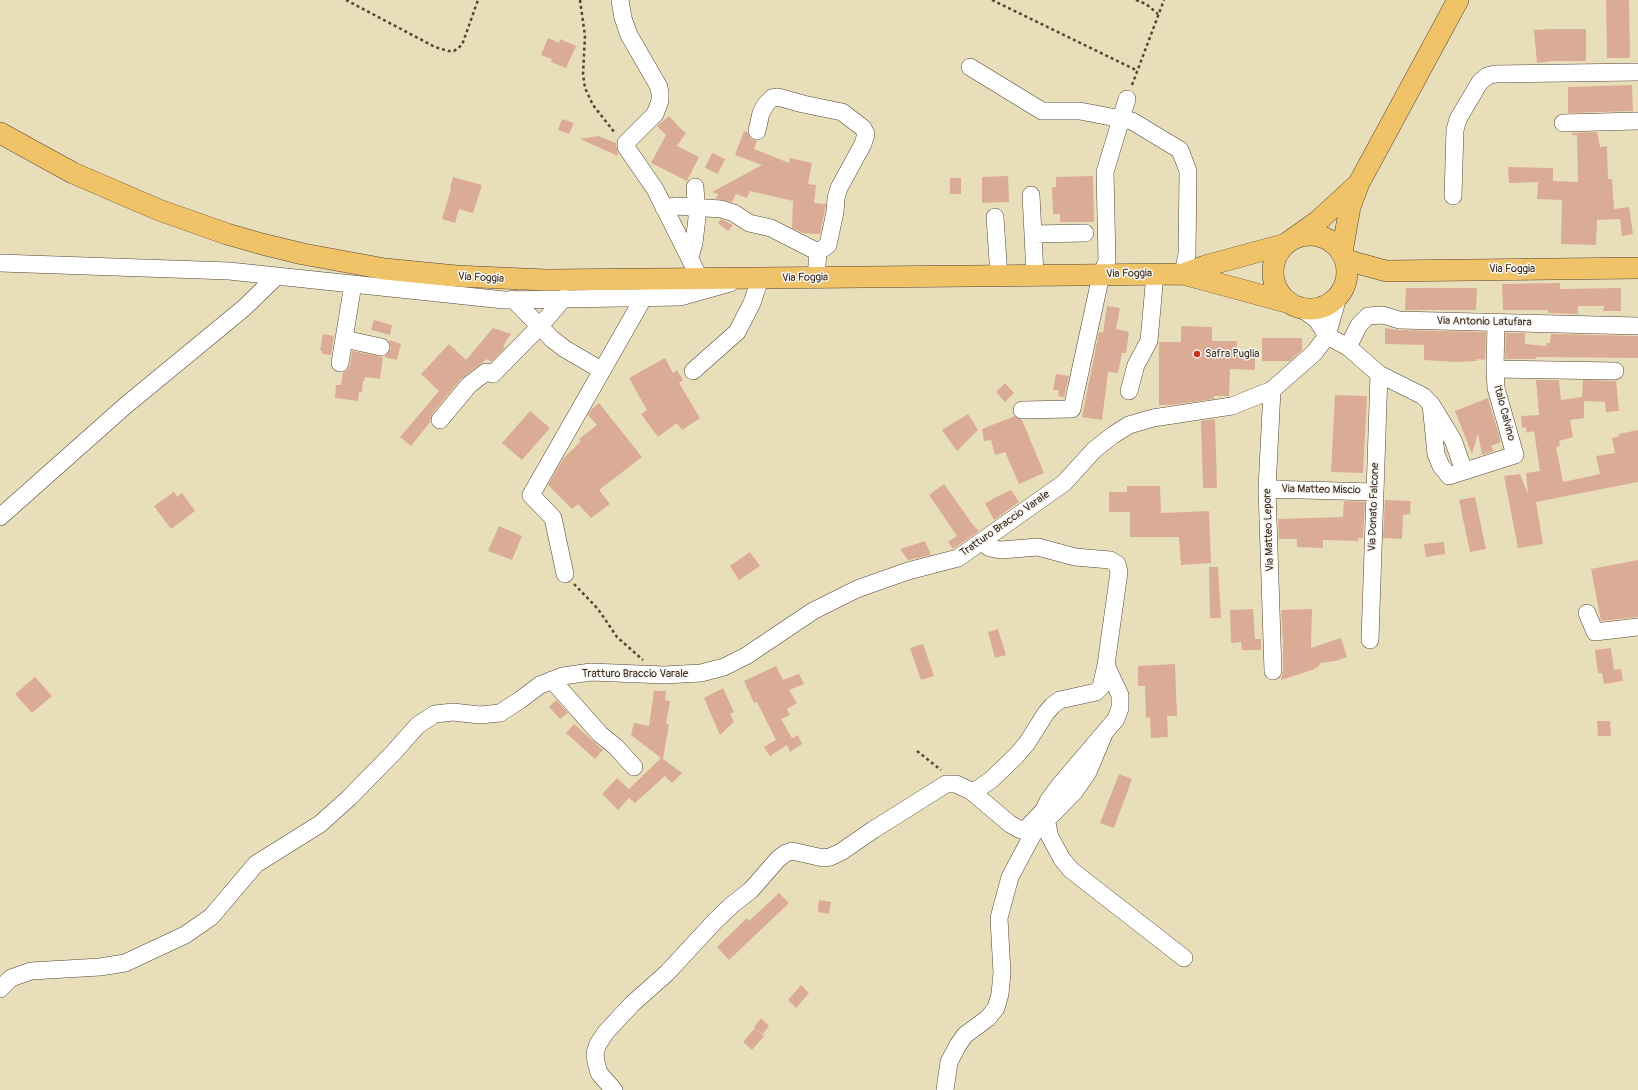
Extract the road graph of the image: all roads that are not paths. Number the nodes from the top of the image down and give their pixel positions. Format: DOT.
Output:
graph roads {
  1 [pos="620,0"];
  2 [pos="1458,0"];
  3 [pos="970,67"];
  4 [pos="1638,72"];
  5 [pos="1127,99"];
  6 [pos="1122,118"];
  7 [pos="1638,121"];
  8 [pos="1563,123"];
  9 [pos="757,131"];
  10 [pos="0,133"];
  11 [pos="1359,183"];
  12 [pos="695,187"];
  13 [pos="1031,195"];
  14 [pos="1453,196"];
  15 [pos="664,208"];
  16 [pos="696,208"];
  17 [pos="995,216"];
  18 [pos="1085,233"];
  19 [pos="1033,234"];
  20 [pos="1289,242"];
  21 [pos="818,252"];
  22 [pos="1344,256"];
  23 [pos="690,257"];
  24 [pos="0,263"];
  25 [pos="1638,268"];
  26 [pos="1386,271"];
  27 [pos="1155,274"];
  28 [pos="1183,274"];
  29 [pos="1035,275"];
  30 [pos="1102,275"];
  31 [pos="277,276"];
  32 [pos="999,276"];
  33 [pos="816,278"];
  34 [pos="700,279"];
  35 [pos="753,279"];
  36 [pos="353,284"];
  37 [pos="1341,293"];
  38 [pos="644,297"];
  39 [pos="564,298"];
  40 [pos="513,299"];
  41 [pos="1296,306"];
  42 [pos="1496,323"];
  43 [pos="540,326"];
  44 [pos="1638,326"];
  45 [pos="1327,336"];
  46 [pos="344,339"];
  47 [pos="1348,347"];
  48 [pos="381,348"];
  49 [pos="340,363"];
  50 [pos="1494,369"];
  51 [pos="601,370"];
  52 [pos="693,370"];
  53 [pos="1615,371"];
  54 [pos="1379,374"];
  55 [pos="1272,390"];
  56 [pos="1129,391"];
  57 [pos="1022,410"];
  58 [pos="440,420"];
  59 [pos="1267,489"];
  60 [pos="1375,492"];
  61 [pos="0,517"];
  62 [pos="981,542"];
  63 [pos="565,574"];
  64 [pos="1587,613"];
  65 [pos="1638,627"];
  66 [pos="1370,640"];
  67 [pos="1106,665"];
  68 [pos="1273,671"];
  69 [pos="552,680"];
  70 [pos="634,767"];
  71 [pos="966,789"];
  72 [pos="1045,815"];
  73 [pos="1184,958"];
  74 [pos="0,989"];
  75 [pos="614,1090"];
  76 [pos="945,1090"];
  1 -- 15 [label="street"];
  2 -- 11 [label="main road"];
  3 -- 6 [label="street"];
  4 -- 14 [label="street"];
  5 -- 6 [label="street"];
  6 -- 28 [label="street"];
  6 -- 30 [label="street"];
  7 -- 8 [label="street"];
  9 -- 21 [label="street"];
  10 -- 34 [label="main road, Via Foggia"];
  11 -- 20 [label="main road"];
  11 -- 22 [label="main road"];
  12 -- 16 [label="street"];
  13 -- 19 [label="street"];
  15 -- 16 [label="street"];
  15 -- 23 [label="street"];
  16 -- 21 [label="street"];
  16 -- 23 [label="street"];
  17 -- 32 [label="street"];
  18 -- 19 [label="street"];
  19 -- 29 [label="street"];
  20 -- 22 [label="main road, Via Foggia"];
  20 -- 28 [label="main road, Via Foggia"];
  20 -- 41 [label="main road"];
  21 -- 33 [label="street"];
  22 -- 26 [label="main road, Via Foggia"];
  22 -- 37 [label="main road"];
  23 -- 34 [label="street"];
  24 -- 31 [label="street"];
  25 -- 26 [label="main road, Via Foggia"];
  26 -- 37 [label="main road, Via Foggia"];
  27 -- 28 [label="main road, Via Foggia"];
  27 -- 30 [label="main road, Via Foggia"];
  27 -- 56 [label="street"];
  28 -- 41 [label="main road, Via Foggia"];
  29 -- 30 [label="main road, Via Foggia"];
  29 -- 32 [label="main road, Via Foggia"];
  30 -- 57 [label="street"];
  31 -- 36 [label="street"];
  31 -- 61 [label="street"];
  32 -- 33 [label="main road, Via Foggia"];
  33 -- 35 [label="main road, Via Foggia"];
  34 -- 35 [label="main road, Via Foggia"];
  35 -- 38 [label="street"];
  35 -- 52 [label="street"];
  36 -- 40 [label="street"];
  36 -- 46 [label="street"];
  37 -- 41 [label="main road, Via Foggia"];
  37 -- 45 [label="street, Tratturo Braccio Varale"];
  38 -- 39 [label="street"];
  38 -- 51 [label="street"];
  39 -- 40 [label="street"];
  39 -- 43 [label="street"];
  40 -- 43 [label="street"];
  41 -- 45 [label="street"];
  42 -- 44 [label="street, Via Antonio Latufara"];
  42 -- 47 [label="street, Via Antonio Latufara"];
  42 -- 50 [label="street, Italo Calvino"];
  43 -- 51 [label="street"];
  43 -- 58 [label="street"];
  45 -- 47 [label="street"];
  45 -- 55 [label="street, Tratturo Braccio Varale"];
  46 -- 48 [label="street"];
  46 -- 49 [label="street"];
  47 -- 54 [label="street"];
  50 -- 53 [label="street"];
  50 -- 54 [label="street, Italo Calvino"];
  51 -- 63 [label="street"];
  54 -- 60 [label="street, Via Donato Falcone"];
  55 -- 59 [label="street, Via Matteo Lepore"];
  55 -- 62 [label="street, Tratturo Braccio Varale"];
  59 -- 60 [label="street, Via Matteo Miscio"];
  59 -- 68 [label="street, Via Matteo Lepore"];
  60 -- 66 [label="street, Via Donato Falcone"];
  62 -- 67 [label="street"];
  62 -- 69 [label="street, Tratturo Braccio Varale"];
  64 -- 65 [label="street"];
  67 -- 71 [label="street"];
  67 -- 72 [label="street"];
  69 -- 70 [label="street"];
  69 -- 74 [label="street, Tratturo Braccio Varale"];
  71 -- 72 [label="street"];
  71 -- 75 [label="street"];
  72 -- 73 [label="street"];
  72 -- 76 [label="street"];
}
